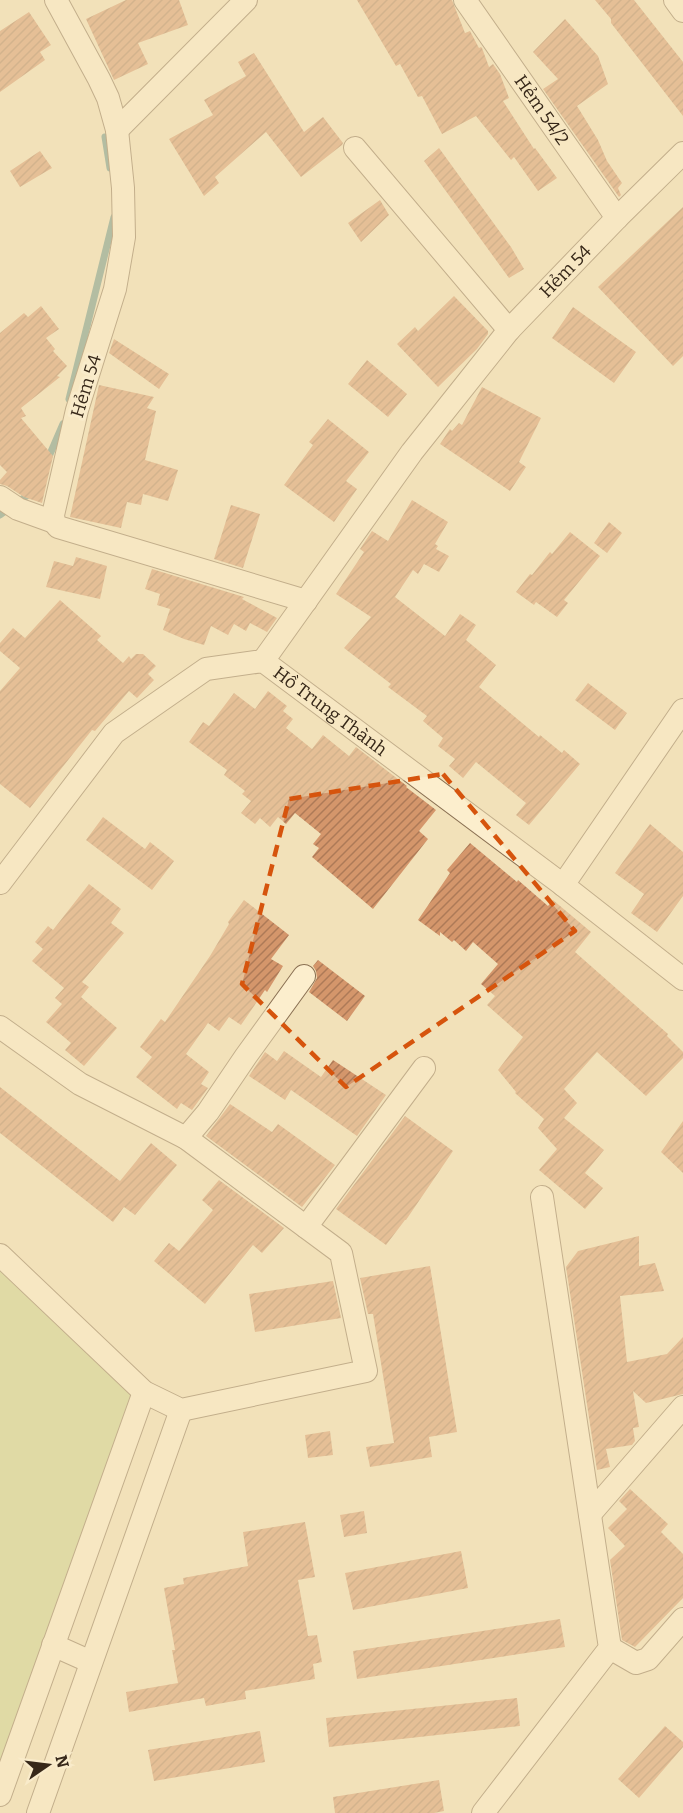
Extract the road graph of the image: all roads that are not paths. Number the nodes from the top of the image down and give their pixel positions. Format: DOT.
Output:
graph roads {
  1 [pos="56,0"];
  2 [pos="246,0"];
  3 [pos="465,0"];
  4 [pos="675,0"];
  5 [pos="683,11"];
  6 [pos="117,130"];
  7 [pos="355,148"];
  8 [pos="683,153"];
  9 [pos="617,218"];
  10 [pos="509,330"];
  11 [pos="8,503"];
  12 [pos="54,522"];
  13 [pos="306,601"];
  14 [pos="263,661"];
  15 [pos="683,710"];
  16 [pos="0,883"];
  17 [pos="564,885"];
  18 [pos="304,976"];
  19 [pos="683,979"];
  20 [pos="0,1027"];
  21 [pos="424,1068"];
  22 [pos="186,1138"];
  23 [pos="542,1197"];
  24 [pos="306,1227"];
  25 [pos="0,1256"];
  26 [pos="144,1392"];
  27 [pos="683,1407"];
  28 [pos="181,1410"];
  29 [pos="590,1514"];
  30 [pos="683,1619"];
  31 [pos="53,1645"];
  32 [pos="610,1648"];
  33 [pos="91,1662"];
  34 [pos="0,1795"];
  35 [pos="38,1813"];
  36 [pos="483,1813"];
  1 -- 6 [label="street, Hẻm 54"];
  2 -- 6 [label="street"];
  3 -- 9 [label="street, Hẻm 54/2"];
  4 -- 5 [label="street"];
  6 -- 12 [label="street, Hẻm 54"];
  7 -- 10 [label="street"];
  8 -- 9 [label="street, Hẻm 54"];
  9 -- 10 [label="street, Hẻm 54"];
  10 -- 13 [label="street, Hẻm 54"];
  11 -- 12 [label="street"];
  12 -- 13 [label="street"];
  13 -- 14 [label="street, Hẻm 54"];
  14 -- 16 [label="street, Hồ Trung Thành"];
  14 -- 17 [label="street, Hồ Trung Thành"];
  15 -- 17 [label="street"];
  17 -- 19 [label="street, Hồ Trung Thành"];
  18 -- 22 [label="street"];
  20 -- 22 [label="street"];
  21 -- 24 [label="street"];
  22 -- 24 [label="street"];
  23 -- 29 [label="street"];
  24 -- 28 [label="street"];
  25 -- 26 [label="street"];
  26 -- 28 [label="street"];
  26 -- 31 [label="street"];
  27 -- 29 [label="street"];
  28 -- 33 [label="street"];
  29 -- 32 [label="street"];
  30 -- 32 [label="street"];
  31 -- 33 [label="street"];
  31 -- 34 [label="street"];
  32 -- 36 [label="street"];
  33 -- 35 [label="street"];
}
